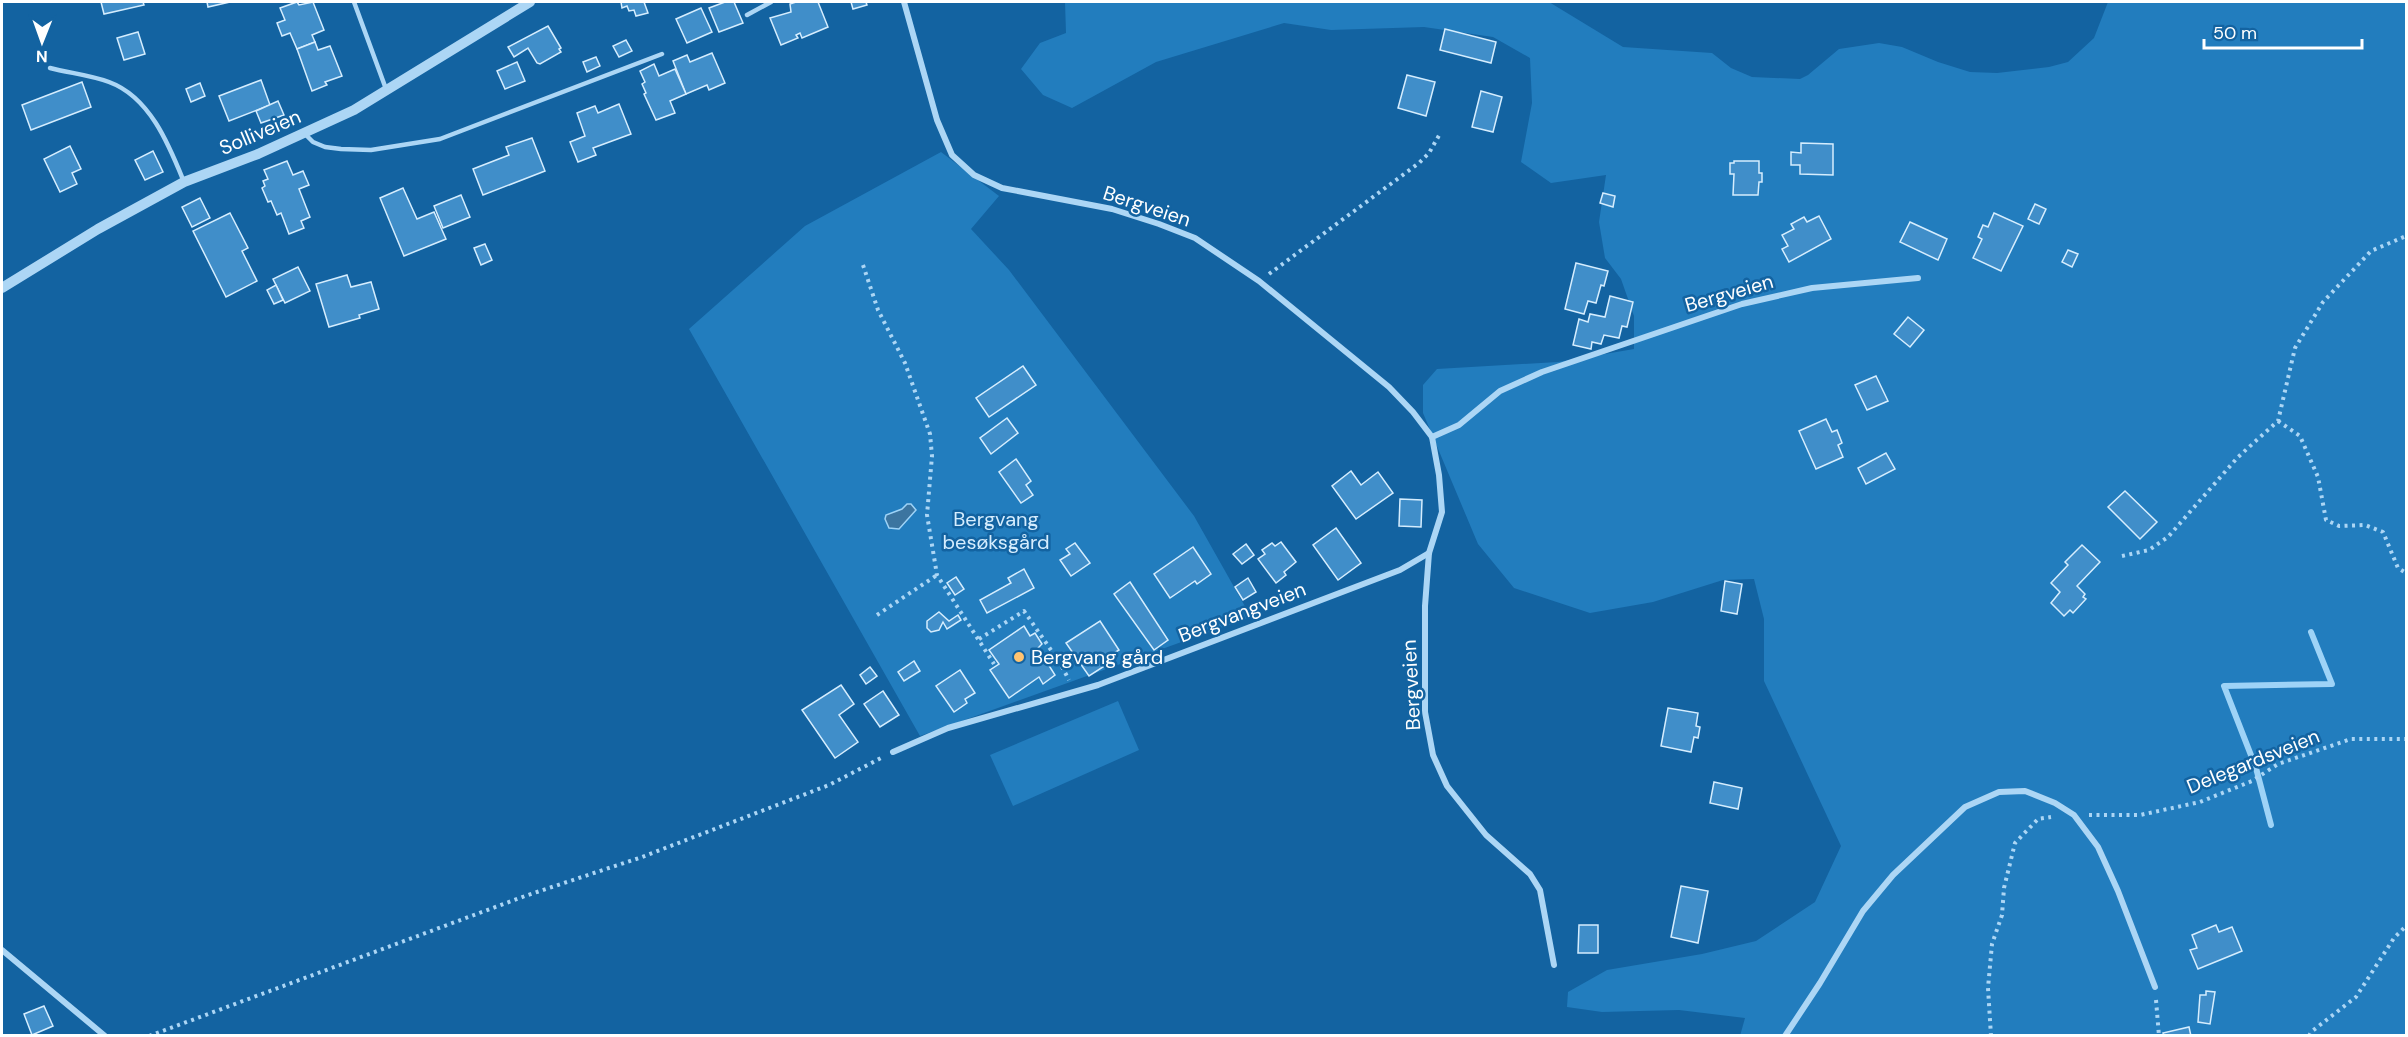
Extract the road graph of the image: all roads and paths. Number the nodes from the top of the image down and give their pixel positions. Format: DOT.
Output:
graph roads {
  1 [pos="354,2"];
  2 [pos="530,2"];
  3 [pos="771,2"];
  4 [pos="904,2"];
  5 [pos="747,15"];
  6 [pos="662,54"];
  7 [pos="50,68"];
  8 [pos="386,90"];
  9 [pos="1442,132"];
  10 [pos="304,133"];
  11 [pos="184,182"];
  12 [pos="2406,236"];
  13 [pos="863,265"];
  14 [pos="1918,278"];
  15 [pos="1259,281"];
  16 [pos="2,288"];
  17 [pos="2278,421"];
  18 [pos="1432,437"];
  19 [pos="1429,553"];
  20 [pos="2122,556"];
  21 [pos="2406,573"];
  22 [pos="937,575"];
  23 [pos="877,615"];
  24 [pos="979,639"];
  25 [pos="994,664"];
  26 [pos="1076,691"];
  27 [pos="2406,739"];
  28 [pos="893,752"];
  29 [pos="2074,815"];
  30 [pos="2406,926"];
  31 [pos="2,950"];
  32 [pos="1554,965"];
  33 [pos="2155,987"];
  34 [pos="105,1035"];
  35 [pos="149,1035"];
  36 [pos="1785,1035"];
  37 [pos="1991,1035"];
  38 [pos="2159,1035"];
  39 [pos="2310,1035"];
  1 -- 8 [label="lane"];
  2 -- 8 [label="street, Solliveien"];
  3 -- 5 [label="lane"];
  4 -- 15 [label="street, Bergveien"];
  6 -- 10 [label="lane"];
  7 -- 11 [label="lane"];
  8 -- 10 [label="street, Solliveien"];
  9 -- 15 [label="path"];
  10 -- 11 [label="street, Solliveien"];
  11 -- 16 [label="street, Solliveien"];
  12 -- 17 [label="path"];
  13 -- 22 [label="path"];
  14 -- 18 [label="street, Bergveien"];
  15 -- 18 [label="street, Bergveien"];
  17 -- 20 [label="path"];
  17 -- 21 [label="path"];
  18 -- 19 [label="street, Bergveien"];
  19 -- 26 [label="street, Bergvangveien"];
  19 -- 32 [label="street, Bergveien"];
  22 -- 23 [label="path"];
  22 -- 24 [label="path"];
  24 -- 25 [label="path"];
  24 -- 26 [label="path"];
  26 -- 28 [label="street, Bergvangveien"];
  27 -- 29 [label="path, Delegardsveien"];
  28 -- 35 [label="path"];
  29 -- 33 [label="street"];
  29 -- 36 [label="street"];
  29 -- 37 [label="path, Delegardsveien"];
  30 -- 39 [label="path"];
  31 -- 34 [label="street"];
  33 -- 38 [label="path"];
}
